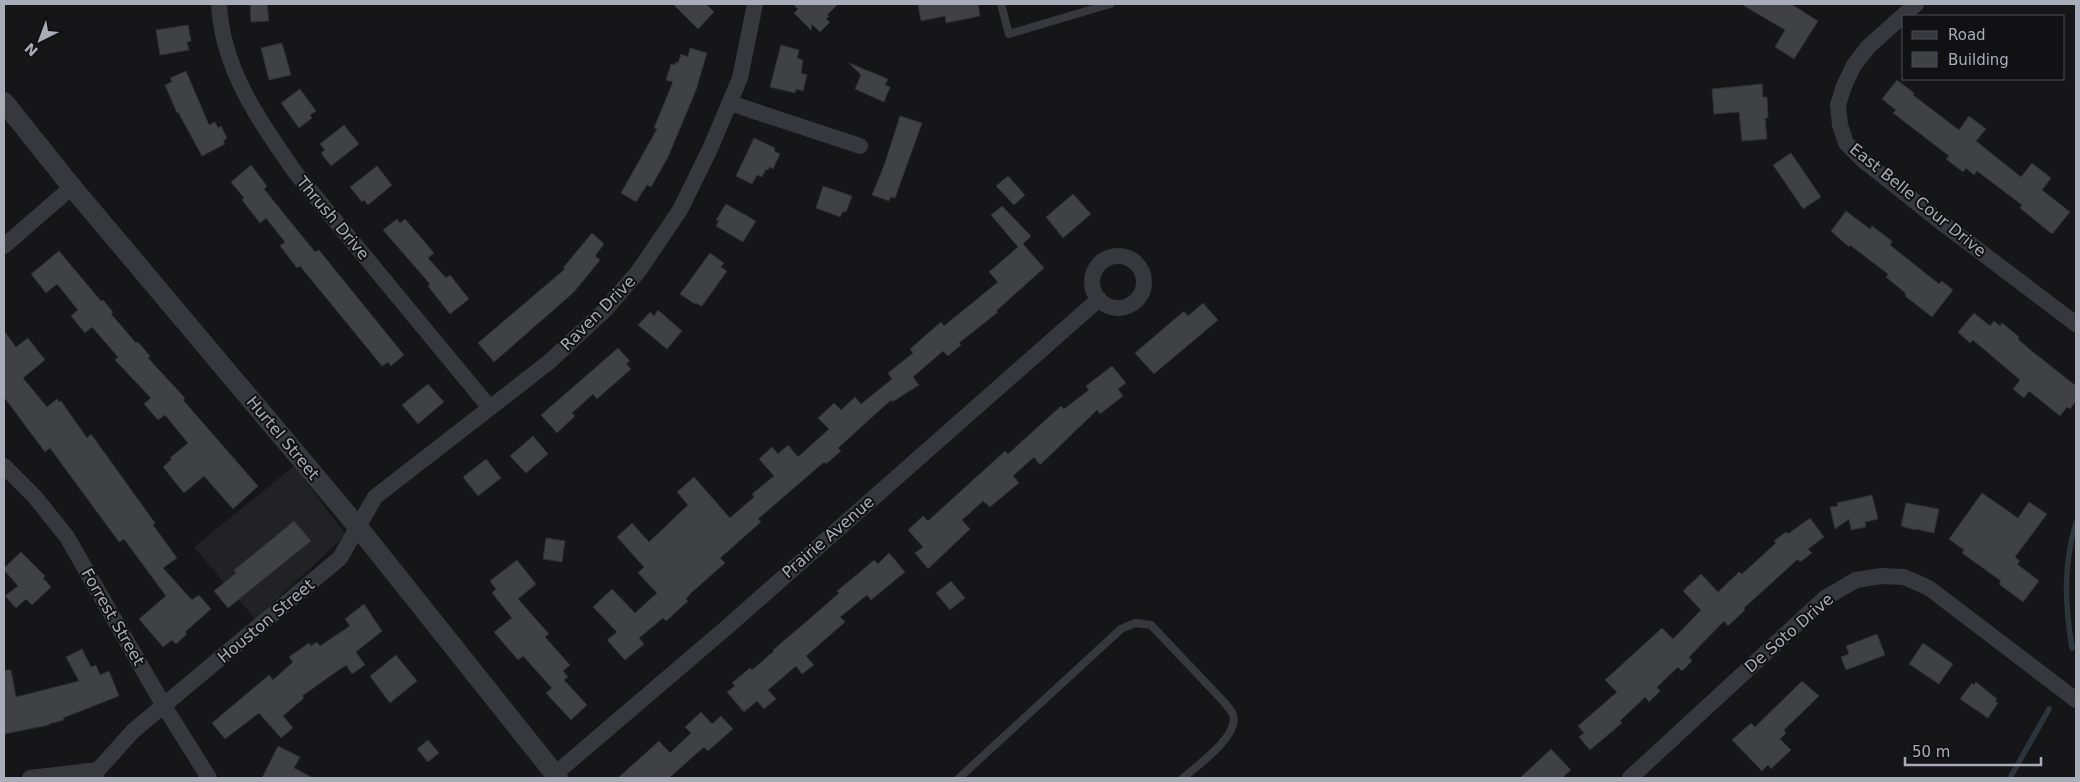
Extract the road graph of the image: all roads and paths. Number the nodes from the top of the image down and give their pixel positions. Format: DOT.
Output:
graph roads {
  1 [pos="219,4"];
  2 [pos="755,4"];
  3 [pos="1001,4"];
  4 [pos="1110,4"];
  5 [pos="1916,4"];
  6 [pos="1099,6"];
  7 [pos="1904,15"];
  8 [pos="1902,17"];
  9 [pos="4,102"];
  10 [pos="730,102"];
  11 [pos="860,146"];
  12 [pos="72,187"];
  13 [pos="4,246"];
  14 [pos="1099,299"];
  15 [pos="2076,324"];
  16 [pos="490,408"];
  17 [pos="4,466"];
  18 [pos="358,527"];
  19 [pos="2076,700"];
  20 [pos="164,706"];
  21 [pos="96,774"];
  22 [pos="557,776"];
  23 [pos="30,778"];
  24 [pos="209,778"];
  25 [pos="959,778"];
  26 [pos="1183,778"];
  27 [pos="1630,778"];
  1 -- 16 [label="street, Thrush Drive"];
  2 -- 10 [label="street, Raven Drive"];
  3 -- 6 [label="lane"];
  4 -- 6 [label="lane"];
  5 -- 7 [label="street, East Belle Cour Drive"];
  8 -- 15 [label="street, East Belle Cour Drive"];
  9 -- 12 [label="street, Hurtel Street"];
  10 -- 11 [label="street"];
  10 -- 16 [label="street, Raven Drive"];
  12 -- 13 [label="street"];
  12 -- 18 [label="street, Hurtel Street"];
  14 -- 22 [label="street, Prairie Avenue"];
  16 -- 18 [label="street, Raven Drive"];
  17 -- 20 [label="street, Forrest Street"];
  18 -- 20 [label="street, Houston Street"];
  18 -- 22 [label="street, Hurtel Street"];
  19 -- 27 [label="street, De Soto Drive"];
  20 -- 21 [label="street, Houston Street"];
  20 -- 24 [label="street, Forrest Street"];
  21 -- 23 [label="street"];
  25 -- 26 [label="lane"];
}
